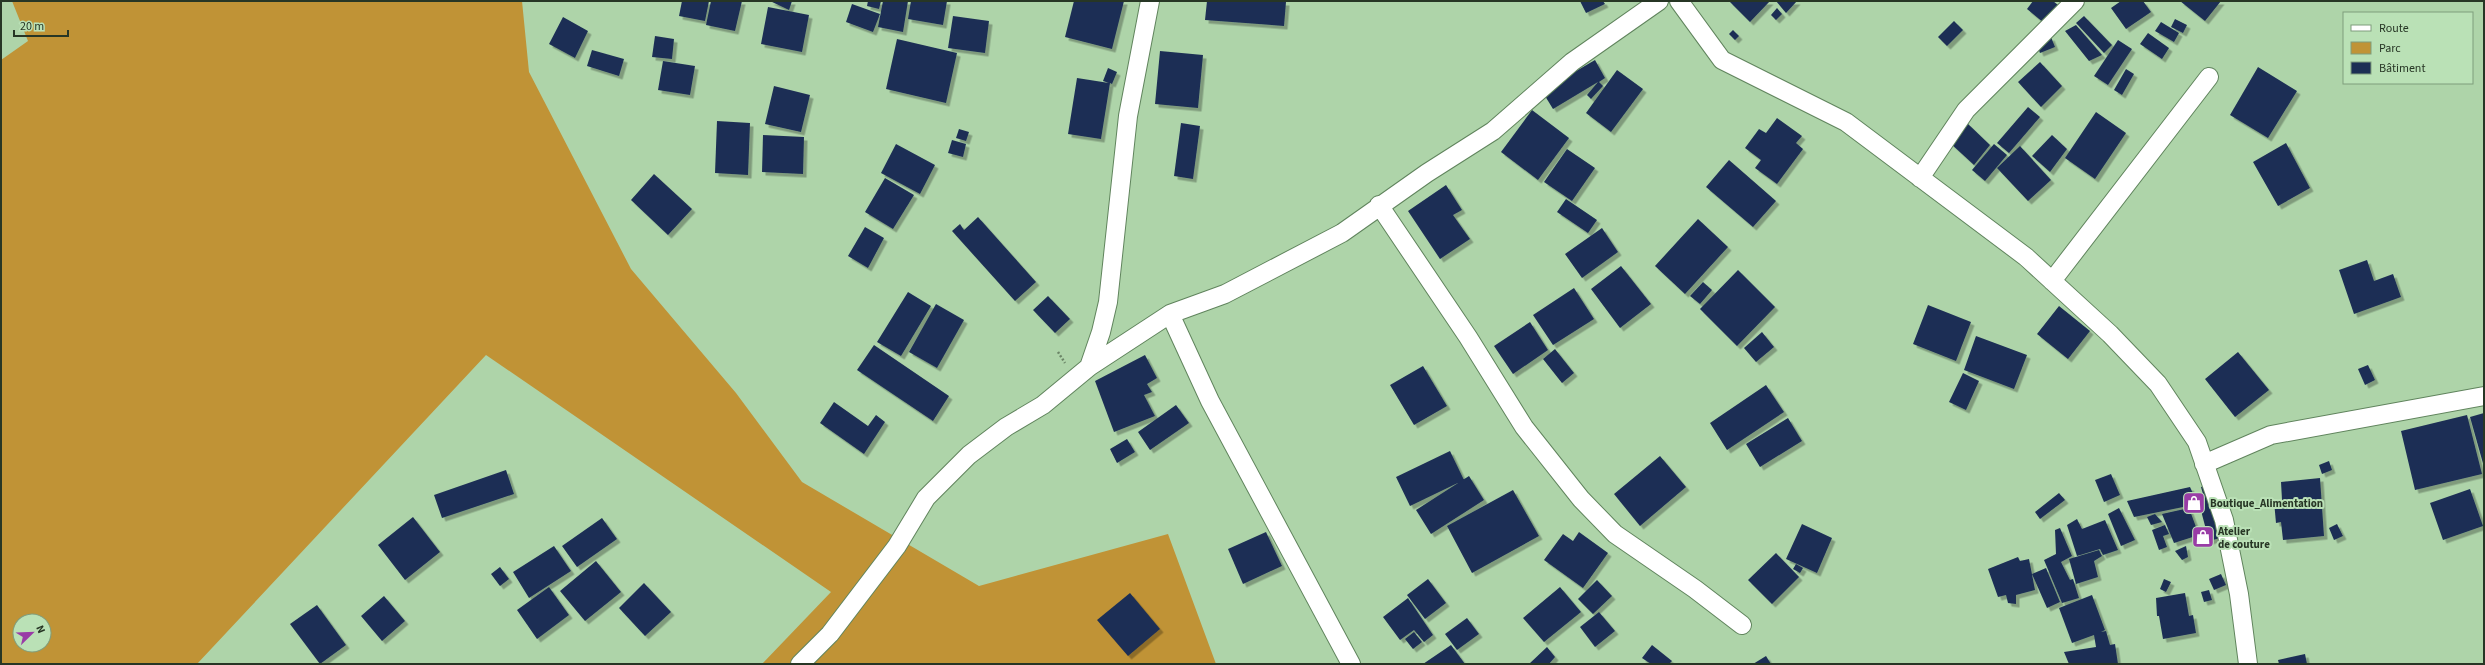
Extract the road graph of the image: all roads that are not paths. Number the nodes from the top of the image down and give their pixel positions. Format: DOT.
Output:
graph roads {
  1 [pos="1150,1"];
  2 [pos="1659,1"];
  3 [pos="1680,1"];
  4 [pos="2075,1"];
  5 [pos="2210,77"];
  6 [pos="1920,178"];
  7 [pos="1379,205"];
  8 [pos="2052,281"];
  9 [pos="1170,314"];
  10 [pos="1089,367"];
  11 [pos="2484,396"];
  12 [pos="2204,464"];
  13 [pos="1742,625"];
  14 [pos="800,664"];
  15 [pos="1351,664"];
  16 [pos="2248,664"];
  1 -- 10 [label="street"];
  2 -- 7 [label="street"];
  3 -- 6 [label="street"];
  4 -- 6 [label="street"];
  5 -- 8 [label="street"];
  6 -- 8 [label="street"];
  7 -- 9 [label="street"];
  7 -- 13 [label="street"];
  8 -- 12 [label="street"];
  9 -- 10 [label="street"];
  9 -- 15 [label="street"];
  10 -- 14 [label="street"];
  11 -- 12 [label="street"];
  12 -- 16 [label="street"];
}
